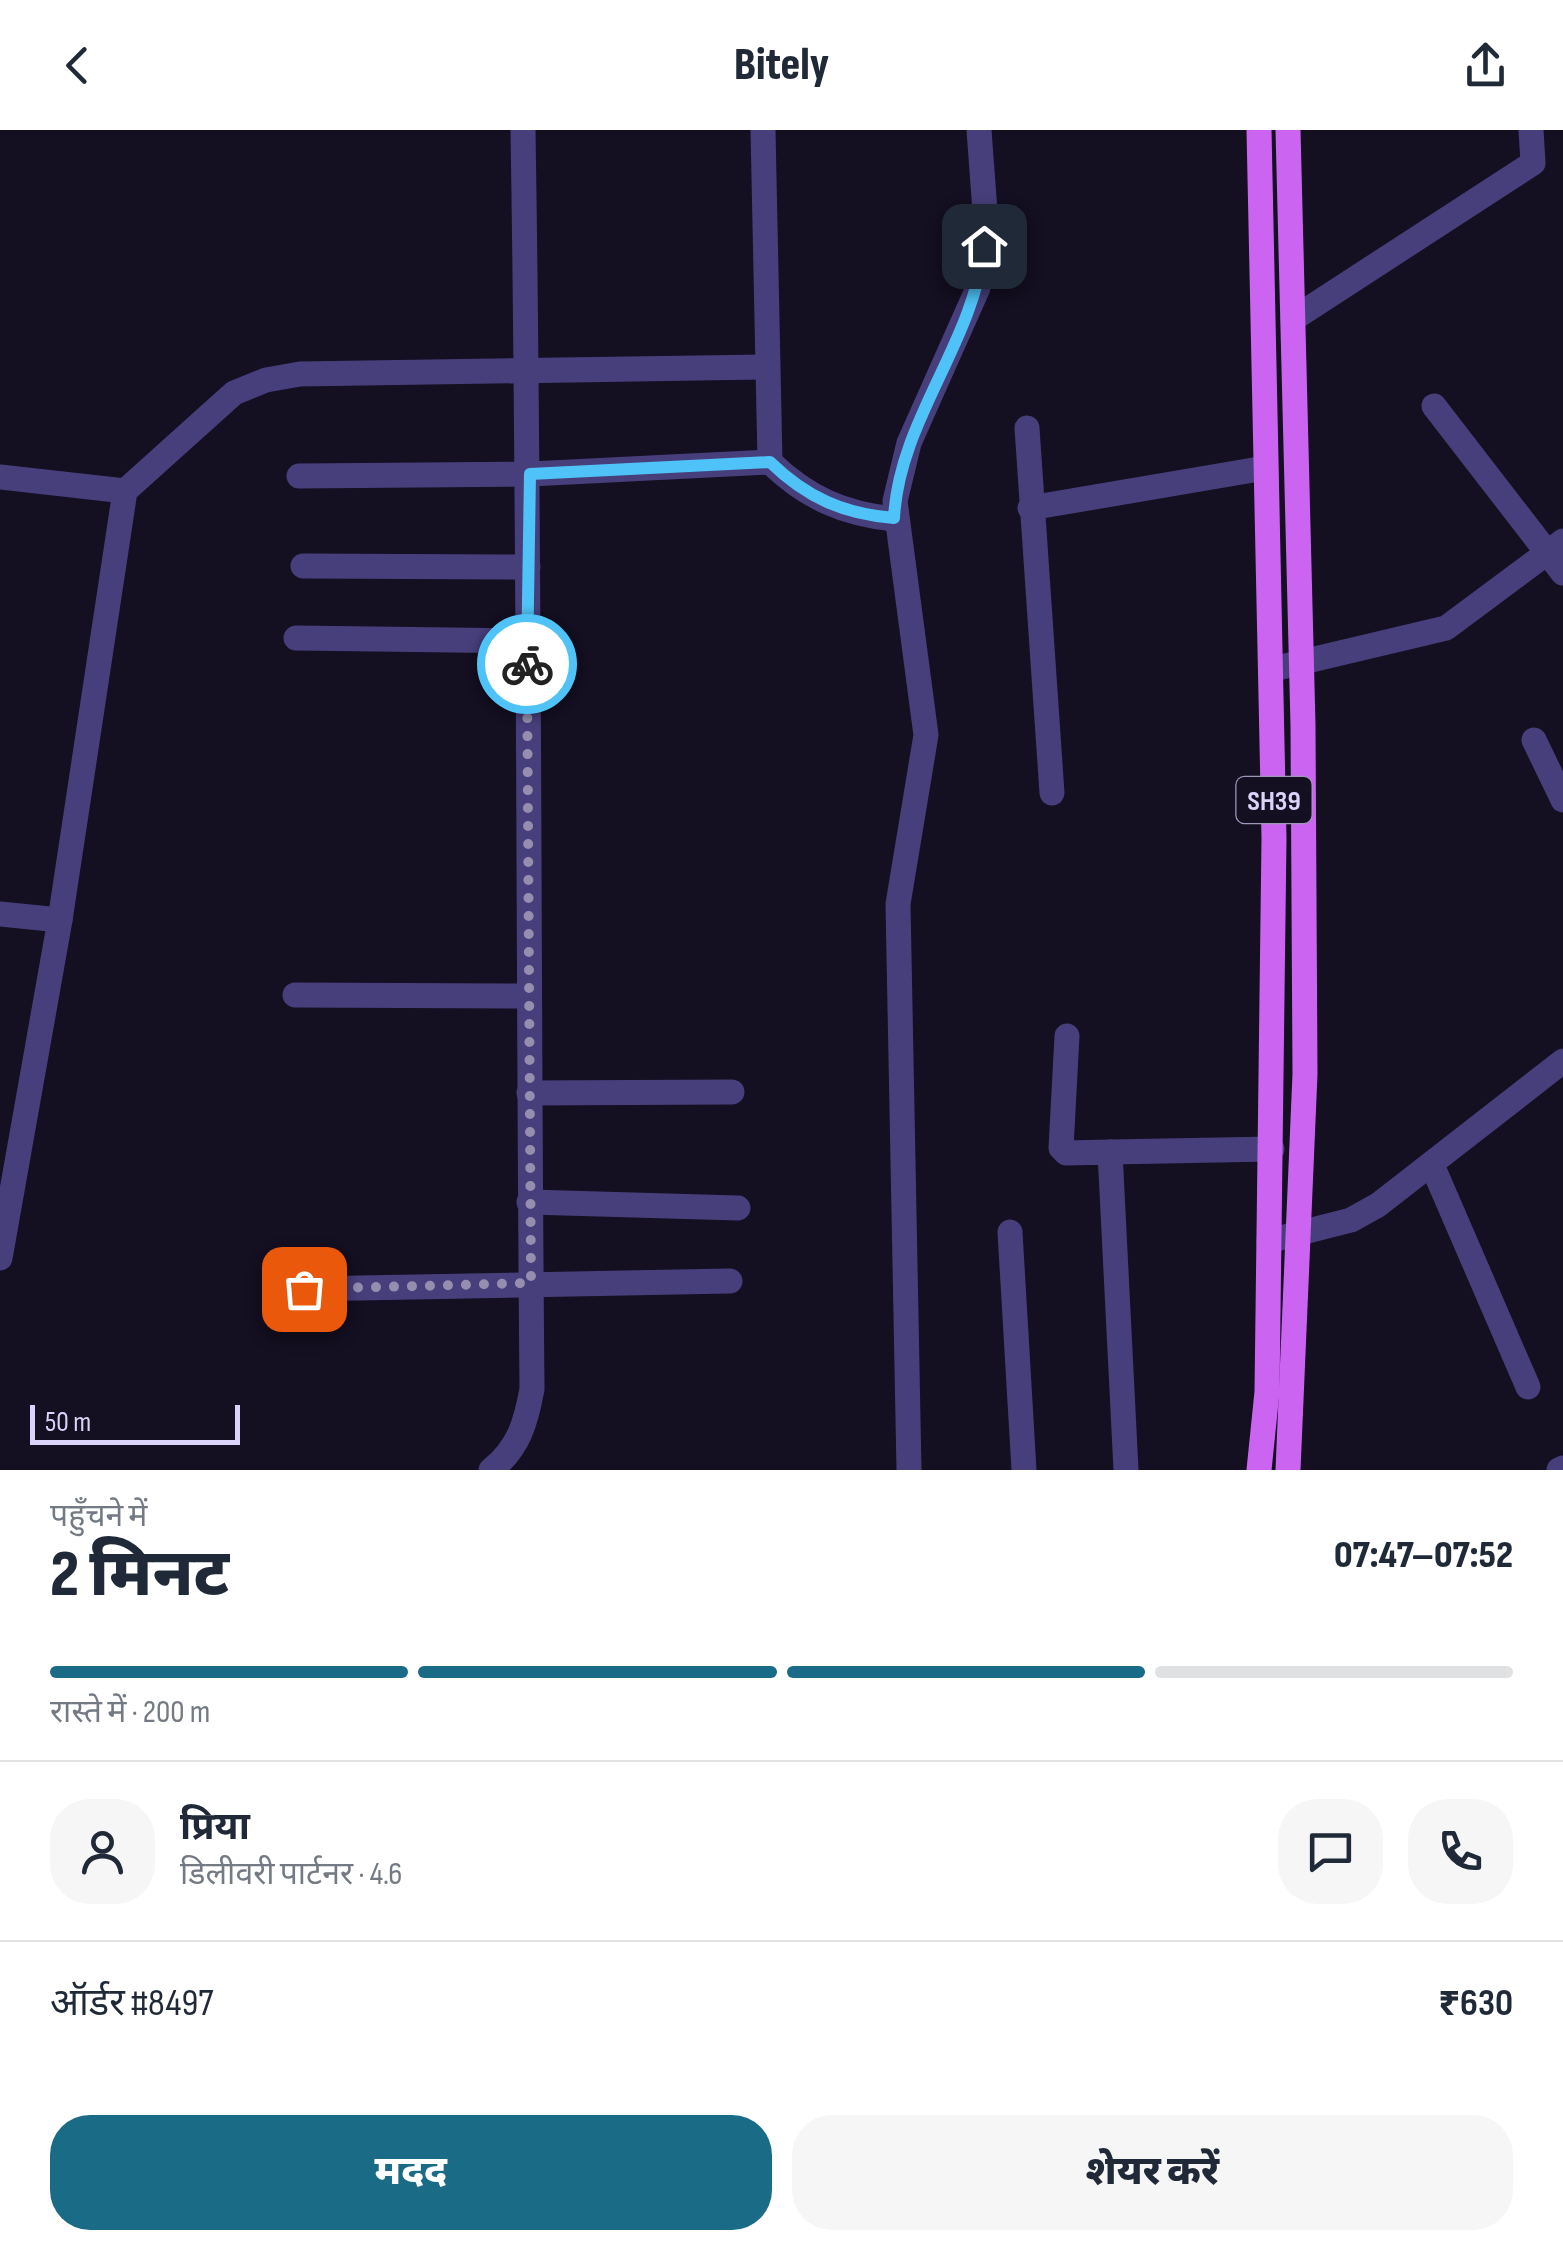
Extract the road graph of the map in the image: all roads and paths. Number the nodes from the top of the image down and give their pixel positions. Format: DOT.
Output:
graph roads {
  1 [pos="523,130"];
  2 [pos="763,130"];
  3 [pos="979,130"];
  4 [pos="1259,130"];
  5 [pos="1288,130"];
  6 [pos="1532,130"];
  7 [pos="1294,319"];
  8 [pos="766,367"];
  9 [pos="527,369"];
  10 [pos="1434,406"];
  11 [pos="1027,428"];
  12 [pos="770,462"];
  13 [pos="1265,468"];
  14 [pos="530,474"];
  15 [pos="299,476"];
  16 [pos="0,477"];
  17 [pos="125,491"];
  18 [pos="1030,508"];
  19 [pos="894,518"];
  20 [pos="1558,556"];
  21 [pos="302,566"];
  22 [pos="528,567"];
  23 [pos="296,638"];
  24 [pos="526,641"];
  25 [pos="1302,662"];
  26 [pos="1273,669"];
  27 [pos="1534,740"];
  28 [pos="1052,792"];
  29 [pos="1563,800"];
  30 [pos="1304,835"];
  31 [pos="1274,838"];
  32 [pos="0,914"];
  33 [pos="60,920"];
  34 [pos="295,994"];
  35 [pos="528,996"];
  36 [pos="1067,1036"];
  37 [pos="1563,1061"];
  38 [pos="732,1092"];
  39 [pos="528,1093"];
  40 [pos="1272,1149"];
  41 [pos="1110,1152"];
  42 [pos="1432,1165"];
  43 [pos="529,1202"];
  44 [pos="738,1208"];
  45 [pos="1010,1232"];
  46 [pos="1300,1236"];
  47 [pos="1269,1241"];
  48 [pos="0,1258"];
  49 [pos="730,1281"];
  50 [pos="531,1283"];
  51 [pos="304,1289"];
  52 [pos="1528,1387"];
  53 [pos="490,1470"];
  54 [pos="909,1470"];
  55 [pos="1024,1470"];
  56 [pos="1126,1470"];
  57 [pos="1259,1470"];
  58 [pos="1288,1470"];
  1 -- 9 [label="street"];
  2 -- 8 [label="street"];
  3 -- 19 [label="street"];
  4 -- 13 [label="main road, SH39"];
  5 -- 7 [label="main road, SH39"];
  6 -- 7 [label="street"];
  7 -- 25 [label="main road, SH39"];
  8 -- 9 [label="street"];
  8 -- 12 [label="street"];
  9 -- 14 [label="street"];
  9 -- 17 [label="street"];
  10 -- 20 [label="street"];
  11 -- 18 [label="street"];
  12 -- 14 [label="street"];
  12 -- 19 [label="street"];
  13 -- 18 [label="street"];
  13 -- 26 [label="main road, SH39"];
  14 -- 15 [label="street"];
  14 -- 22 [label="street"];
  16 -- 17 [label="street"];
  17 -- 33 [label="street"];
  18 -- 28 [label="street"];
  19 -- 54 [label="street"];
  20 -- 25 [label="street"];
  21 -- 22 [label="street"];
  22 -- 24 [label="street"];
  23 -- 24 [label="street"];
  24 -- 35 [label="street"];
  25 -- 26 [label="street"];
  25 -- 30 [label="main road, SH39"];
  26 -- 31 [label="main road, SH39"];
  27 -- 29 [label="street"];
  30 -- 31 [label="main road"];
  30 -- 46 [label="main road, SH39"];
  31 -- 40 [label="main road, SH39"];
  32 -- 33 [label="street"];
  33 -- 48 [label="street"];
  34 -- 35 [label="street"];
  35 -- 39 [label="street"];
  36 -- 41 [label="street"];
  37 -- 42 [label="street"];
  38 -- 39 [label="street"];
  39 -- 43 [label="street"];
  40 -- 41 [label="street"];
  40 -- 47 [label="main road, SH39"];
  41 -- 56 [label="street"];
  42 -- 46 [label="street"];
  42 -- 52 [label="street"];
  43 -- 44 [label="street"];
  43 -- 50 [label="street"];
  45 -- 55 [label="street"];
  46 -- 47 [label="street"];
  46 -- 58 [label="main road, SH39"];
  47 -- 57 [label="main road, SH39"];
  49 -- 50 [label="street"];
  50 -- 51 [label="street"];
  50 -- 53 [label="street"];
}
